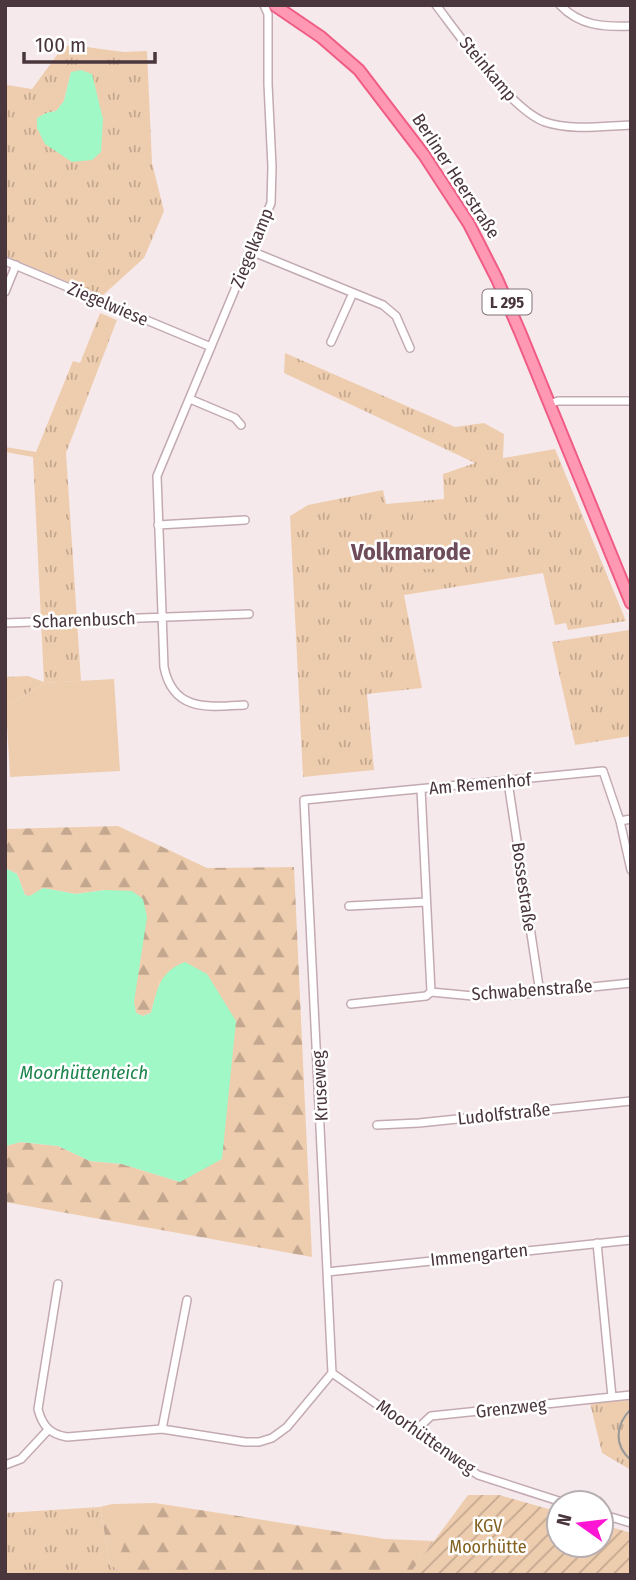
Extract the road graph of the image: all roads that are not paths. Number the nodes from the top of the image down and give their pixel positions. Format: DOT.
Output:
graph roads {
  1 [pos="264,5"];
  2 [pos="274,5"];
  3 [pos="436,5"];
  4 [pos="560,5"];
  5 [pos="631,26"];
  6 [pos="631,125"];
  7 [pos="251,251"];
  8 [pos="5,261"];
  9 [pos="16,265"];
  10 [pos="5,292"];
  11 [pos="353,293"];
  12 [pos="331,342"];
  13 [pos="211,347"];
  14 [pos="410,348"];
  15 [pos="190,399"];
  16 [pos="631,401"];
  17 [pos="549,404"];
  18 [pos="241,425"];
  19 [pos="245,520"];
  20 [pos="158,525"];
  21 [pos="631,603"];
  22 [pos="249,614"];
  23 [pos="162,618"];
  24 [pos="5,623"];
  25 [pos="244,705"];
  26 [pos="508,782"];
  27 [pos="421,789"];
  28 [pos="304,800"];
  29 [pos="631,819"];
  30 [pos="620,821"];
  31 [pos="631,870"];
  32 [pos="426,902"];
  33 [pos="349,906"];
  34 [pos="631,983"];
  35 [pos="431,992"];
  36 [pos="540,993"];
  37 [pos="351,1004"];
  38 [pos="631,1101"];
  39 [pos="377,1125"];
  40 [pos="631,1240"];
  41 [pos="597,1243"];
  42 [pos="327,1272"];
  43 [pos="58,1284"];
  44 [pos="187,1300"];
  45 [pos="332,1373"];
  46 [pos="631,1395"];
  47 [pos="612,1397"];
  48 [pos="162,1429"];
  49 [pos="48,1430"];
  50 [pos="416,1430"];
  51 [pos="5,1465"];
  52 [pos="545,1497"];
  1 -- 7 [label="street, Ziegelkamp"];
  2 -- 17 [label="main road, Berliner Heerstraße / L 295"];
  3 -- 6 [label="street, Steinkamp"];
  4 -- 5 [label="street"];
  7 -- 11 [label="street"];
  7 -- 13 [label="street, Ziegelkamp"];
  8 -- 9 [label="street, Ziegelwiese"];
  9 -- 10 [label="street"];
  9 -- 13 [label="street, Ziegelwiese"];
  11 -- 12 [label="street"];
  11 -- 14 [label="street"];
  13 -- 15 [label="street, Ziegelkamp"];
  15 -- 18 [label="street"];
  15 -- 20 [label="street, Ziegelkamp"];
  16 -- 17 [label="street"];
  17 -- 21 [label="main road, Berliner Heerstraße / L 295"];
  19 -- 20 [label="street"];
  20 -- 23 [label="street, Ziegelkamp"];
  22 -- 23 [label="street"];
  23 -- 24 [label="street, Scharenbusch"];
  23 -- 25 [label="street, Ziegelkamp"];
  26 -- 27 [label="street, Am Remenhof"];
  26 -- 30 [label="street, Am Remenhof"];
  26 -- 36 [label="street, Bossestraße"];
  27 -- 28 [label="street, Am Remenhof"];
  27 -- 32 [label="street"];
  28 -- 42 [label="street, Kruseweg"];
  29 -- 30 [label="street"];
  30 -- 31 [label="street"];
  32 -- 33 [label="street"];
  32 -- 35 [label="street"];
  34 -- 36 [label="street, Schwabenstraße"];
  35 -- 36 [label="street, Schwabenstraße"];
  35 -- 37 [label="street, Schwabenstraße"];
  38 -- 39 [label="street, Ludolfstraße"];
  40 -- 41 [label="street, Immengarten"];
  41 -- 42 [label="street, Immengarten"];
  41 -- 47 [label="street"];
  42 -- 45 [label="street, Kruseweg"];
  43 -- 49 [label="street"];
  44 -- 48 [label="street"];
  45 -- 48 [label="street"];
  45 -- 50 [label="street, Moorhüttenweg"];
  46 -- 47 [label="street, Grenzweg"];
  47 -- 50 [label="street, Grenzweg"];
  48 -- 49 [label="street"];
  49 -- 51 [label="street"];
  50 -- 52 [label="street, Moorhüttenweg"];
}
